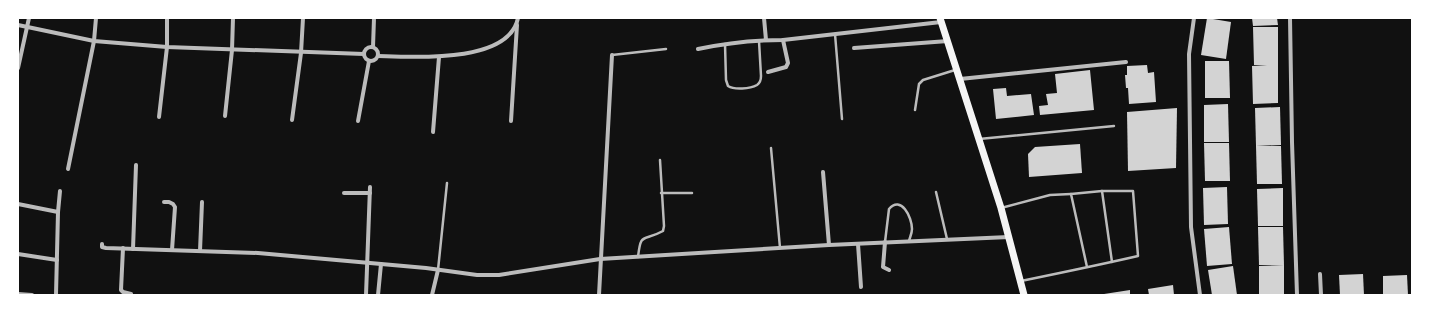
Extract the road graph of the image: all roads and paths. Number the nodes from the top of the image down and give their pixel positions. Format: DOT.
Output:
graph roads {
  1 [pos="29,18"];
  2 [pos="96,18"];
  3 [pos="167,18"];
  4 [pos="233,18"];
  5 [pos="303,18"];
  6 [pos="374,18"];
  7 [pos="518,18"];
  8 [pos="764,18"];
  9 [pos="1194,18"];
  10 [pos="1290,18"];
  11 [pos="941,20"];
  12 [pos="18,25"];
  13 [pos="517,25"];
  14 [pos="27,28"];
  15 [pos="835,34"];
  16 [pos="766,40"];
  17 [pos="783,40"];
  18 [pos="948,40"];
  19 [pos="94,41"];
  20 [pos="759,41"];
  21 [pos="724,44"];
  22 [pos="167,47"];
  23 [pos="373,47"];
  24 [pos="854,48"];
  25 [pos="666,49"];
  26 [pos="698,49"];
  27 [pos="232,50"];
  28 [pos="301,53"];
  29 [pos="364,54"];
  30 [pos="612,55"];
  31 [pos="378,56"];
  32 [pos="439,57"];
  33 [pos="369,61"];
  34 [pos="1126,62"];
  35 [pos="18,68"];
  36 [pos="957,70"];
  37 [pos="768,72"];
  38 [pos="960,79"];
  39 [pos="915,110"];
  40 [pos="225,116"];
  41 [pos="159,117"];
  42 [pos="842,119"];
  43 [pos="292,120"];
  44 [pos="358,121"];
  45 [pos="512,121"];
  46 [pos="1114,126"];
  47 [pos="433,132"];
  48 [pos="979,139"];
  49 [pos="771,148"];
  50 [pos="660,160"];
  51 [pos="136,165"];
  52 [pos="68,169"];
  53 [pos="823,172"];
  54 [pos="447,183"];
  55 [pos="370,187"];
  56 [pos="60,191"];
  57 [pos="1102,191"];
  58 [pos="936,192"];
  59 [pos="344,193"];
  60 [pos="370,193"];
  61 [pos="661,193"];
  62 [pos="692,193"];
  63 [pos="1071,194"];
  64 [pos="164,202"];
  65 [pos="202,202"];
  66 [pos="18,204"];
  67 [pos="1000,208"];
  68 [pos="58,212"];
  69 [pos="1009,237"];
  70 [pos="947,239"];
  71 [pos="909,241"];
  72 [pos="885,242"];
  73 [pos="102,244"];
  74 [pos="858,244"];
  75 [pos="829,245"];
  76 [pos="123,248"];
  77 [pos="780,248"];
  78 [pos="133,249"];
  79 [pos="172,250"];
  80 [pos="200,251"];
  81 [pos="18,254"];
  82 [pos="638,257"];
  83 [pos="600,259"];
  84 [pos="57,260"];
  85 [pos="1112,262"];
  86 [pos="368,263"];
  87 [pos="380,264"];
  88 [pos="1087,267"];
  89 [pos="438,270"];
  90 [pos="889,270"];
  91 [pos="1320,274"];
  92 [pos="1021,281"];
  93 [pos="861,287"];
  94 [pos="18,294"];
  95 [pos="131,294"];
  96 [pos="32,295"];
  97 [pos="56,295"];
  98 [pos="366,295"];
  99 [pos="378,295"];
  100 [pos="432,295"];
  101 [pos="599,295"];
  102 [pos="1024,295"];
  103 [pos="1200,295"];
  104 [pos="1297,295"];
  105 [pos="1321,295"];
  1 -- 14 [label="street"];
  2 -- 19 [label="street"];
  3 -- 22 [label="street"];
  4 -- 27 [label="street"];
  5 -- 28 [label="street"];
  6 -- 23 [label="street"];
  7 -- 13 [label="street"];
  8 -- 16 [label="street"];
  9 -- 103 [label="street"];
  10 -- 104 [label="street"];
  11 -- 15 [label="street"];
  11 -- 18 [label="main road"];
  12 -- 14 [label="street"];
  13 -- 32 [label="street"];
  13 -- 45 [label="street"];
  14 -- 19 [label="street"];
  14 -- 35 [label="street"];
  15 -- 17 [label="street"];
  15 -- 42 [label="lane"];
  16 -- 17 [label="street"];
  16 -- 20 [label="street"];
  17 -- 37 [label="street"];
  18 -- 24 [label="street"];
  18 -- 36 [label="main road"];
  19 -- 22 [label="street"];
  19 -- 52 [label="street"];
  20 -- 21 [label="street"];
  20 -- 21 [label="lane"];
  21 -- 26 [label="street"];
  22 -- 27 [label="street"];
  22 -- 41 [label="street"];
  23 -- 29 [label="street"];
  23 -- 31 [label="street"];
  25 -- 30 [label="lane"];
  27 -- 28 [label="street"];
  27 -- 40 [label="street"];
  28 -- 29 [label="street"];
  28 -- 43 [label="street"];
  29 -- 33 [label="street"];
  30 -- 83 [label="street"];
  31 -- 32 [label="street"];
  31 -- 33 [label="street"];
  32 -- 47 [label="street"];
  33 -- 44 [label="street"];
  34 -- 38 [label="street"];
  36 -- 38 [label="main road"];
  36 -- 39 [label="lane"];
  38 -- 48 [label="main road"];
  46 -- 48 [label="lane"];
  48 -- 67 [label="main road"];
  49 -- 77 [label="lane"];
  50 -- 61 [label="lane"];
  51 -- 78 [label="street"];
  53 -- 75 [label="street"];
  54 -- 89 [label="lane"];
  55 -- 60 [label="street"];
  56 -- 68 [label="street"];
  57 -- 63 [label="lane"];
  57 -- 85 [label="lane"];
  57 -- 85 [label="lane"];
  58 -- 70 [label="lane"];
  59 -- 60 [label="street"];
  60 -- 86 [label="street"];
  61 -- 62 [label="lane"];
  61 -- 82 [label="lane"];
  63 -- 67 [label="lane"];
  63 -- 88 [label="lane"];
  64 -- 79 [label="street"];
  65 -- 80 [label="street"];
  66 -- 68 [label="street"];
  67 -- 69 [label="main road"];
  68 -- 84 [label="street"];
  69 -- 70 [label="street"];
  69 -- 92 [label="main road"];
  70 -- 71 [label="street"];
  71 -- 72 [label="street"];
  71 -- 72 [label="lane"];
  72 -- 74 [label="street"];
  72 -- 90 [label="street"];
  73 -- 76 [label="street"];
  74 -- 75 [label="street"];
  74 -- 93 [label="street"];
  75 -- 77 [label="street"];
  76 -- 78 [label="street"];
  76 -- 95 [label="street"];
  77 -- 82 [label="street"];
  78 -- 79 [label="street"];
  79 -- 80 [label="street"];
  80 -- 86 [label="street"];
  81 -- 84 [label="street"];
  82 -- 83 [label="street"];
  83 -- 89 [label="street"];
  83 -- 101 [label="street"];
  84 -- 97 [label="street"];
  85 -- 88 [label="lane"];
  86 -- 87 [label="street"];
  86 -- 98 [label="street"];
  87 -- 89 [label="street"];
  87 -- 99 [label="street"];
  88 -- 92 [label="lane"];
  89 -- 100 [label="street"];
  91 -- 105 [label="street"];
  92 -- 102 [label="main road"];
  94 -- 96 [label="street"];
}
